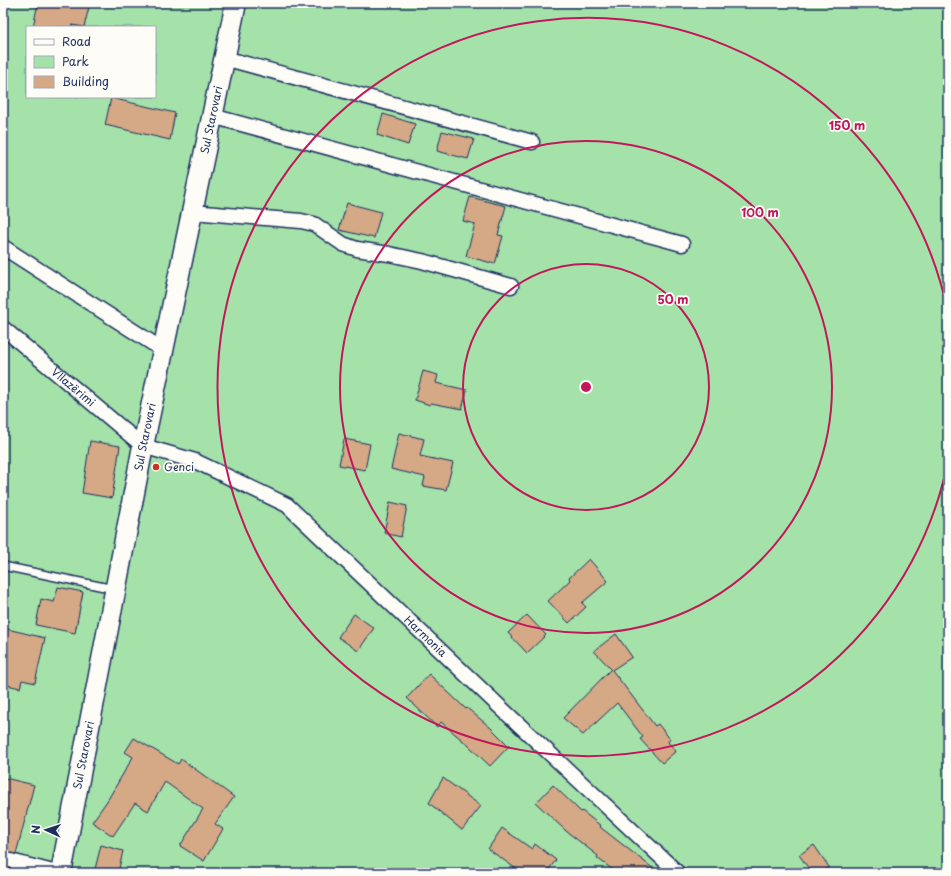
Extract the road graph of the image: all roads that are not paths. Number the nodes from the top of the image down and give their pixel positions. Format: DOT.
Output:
graph roads {
  1 [pos="236,3"];
  2 [pos="224,58"];
  3 [pos="212,116"];
  4 [pos="532,142"];
  5 [pos="192,212"];
  6 [pos="682,244"];
  7 [pos="3,247"];
  8 [pos="511,286"];
  9 [pos="3,328"];
  10 [pos="163,350"];
  11 [pos="143,446"];
  12 [pos="3,566"];
  13 [pos="115,590"];
  14 [pos="3,858"];
  15 [pos="57,873"];
  16 [pos="61,873"];
  17 [pos="678,873"];
  1 -- 2 [label="main road, Sul Starovari"];
  2 -- 3 [label="main road, Sul Starovari"];
  2 -- 4 [label="street"];
  3 -- 5 [label="main road, Sul Starovari"];
  3 -- 6 [label="street"];
  5 -- 8 [label="street"];
  5 -- 10 [label="main road, Sul Starovari"];
  7 -- 10 [label="street"];
  9 -- 11 [label="street, Vllazërimi"];
  10 -- 11 [label="main road, Sul Starovari"];
  11 -- 13 [label="main road, Sul Starovari"];
  11 -- 17 [label="street, Harmonia"];
  12 -- 13 [label="lane"];
  13 -- 16 [label="main road, Sul Starovari"];
  14 -- 15 [label="street"];
}
